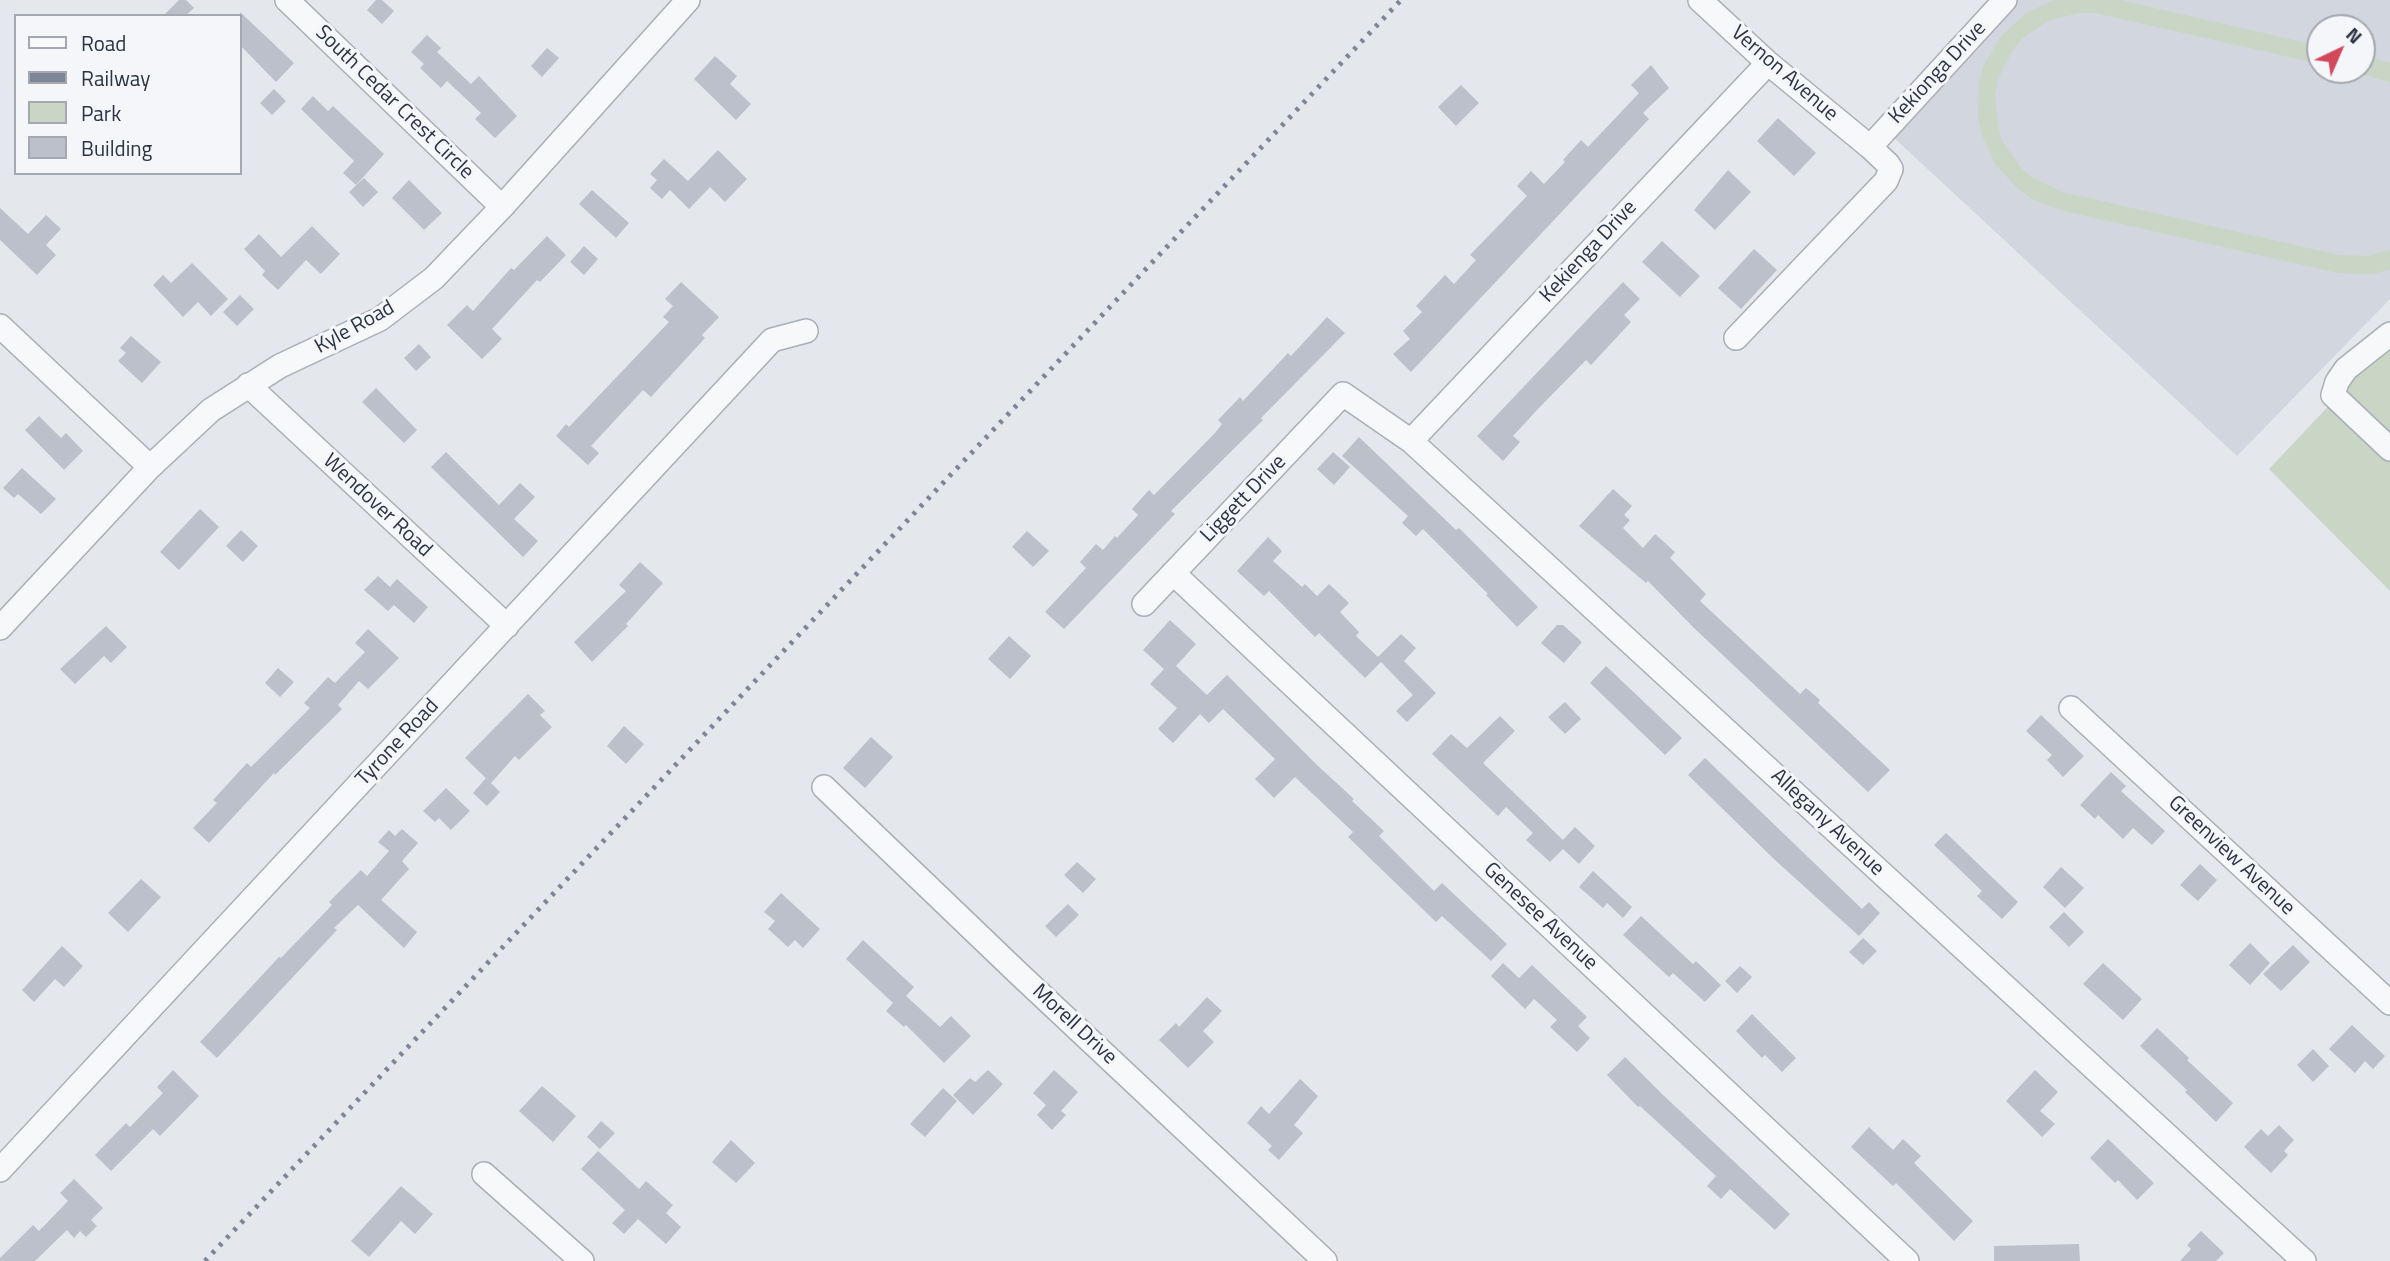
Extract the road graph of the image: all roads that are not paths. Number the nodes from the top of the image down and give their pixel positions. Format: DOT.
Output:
graph roads {
  1 [pos="688,0"];
  2 [pos="1700,0"];
  3 [pos="2006,0"];
  4 [pos="299,4"];
  5 [pos="1768,63"];
  6 [pos="1870,147"];
  7 [pos="502,207"];
  8 [pos="0,326"];
  9 [pos="806,331"];
  10 [pos="2390,334"];
  11 [pos="1736,338"];
  12 [pos="248,385"];
  13 [pos="1343,394"];
  14 [pos="1410,441"];
  15 [pos="2390,449"];
  16 [pos="150,467"];
  17 [pos="1173,573"];
  18 [pos="1144,604"];
  19 [pos="507,626"];
  20 [pos="0,628"];
  21 [pos="2071,708"];
  22 [pos="824,787"];
  23 [pos="2390,1003"];
  24 [pos="0,1170"];
  25 [pos="484,1174"];
  26 [pos="582,1261"];
  27 [pos="1325,1261"];
  28 [pos="1907,1261"];
  29 [pos="2304,1261"];
  1 -- 7 [label="street, Kyle Road"];
  2 -- 5 [label="street, Vernon Avenue"];
  3 -- 6 [label="street, Kekionga Drive"];
  4 -- 7 [label="street, South Cedar Crest Circle"];
  5 -- 6 [label="street, Vernon Avenue"];
  5 -- 14 [label="street, Kekienga Drive"];
  6 -- 11 [label="street, Vernon Avenue"];
  7 -- 12 [label="street, Kyle Road"];
  8 -- 16 [label="street"];
  9 -- 19 [label="street, Tyrone Road"];
  10 -- 15 [label="street"];
  12 -- 16 [label="street, Kyle Road"];
  12 -- 19 [label="street, Wendover Road"];
  13 -- 14 [label="street, Allegany Avenue"];
  13 -- 17 [label="street, Liggett Drive"];
  14 -- 29 [label="street, Allegany Avenue"];
  16 -- 20 [label="street, Kyle Road"];
  17 -- 18 [label="street, Liggett Drive"];
  17 -- 28 [label="street, Genesee Avenue"];
  19 -- 24 [label="street, Tyrone Road"];
  21 -- 23 [label="street, Greenview Avenue"];
  22 -- 27 [label="street, Morell Drive"];
  25 -- 26 [label="street"];
}
